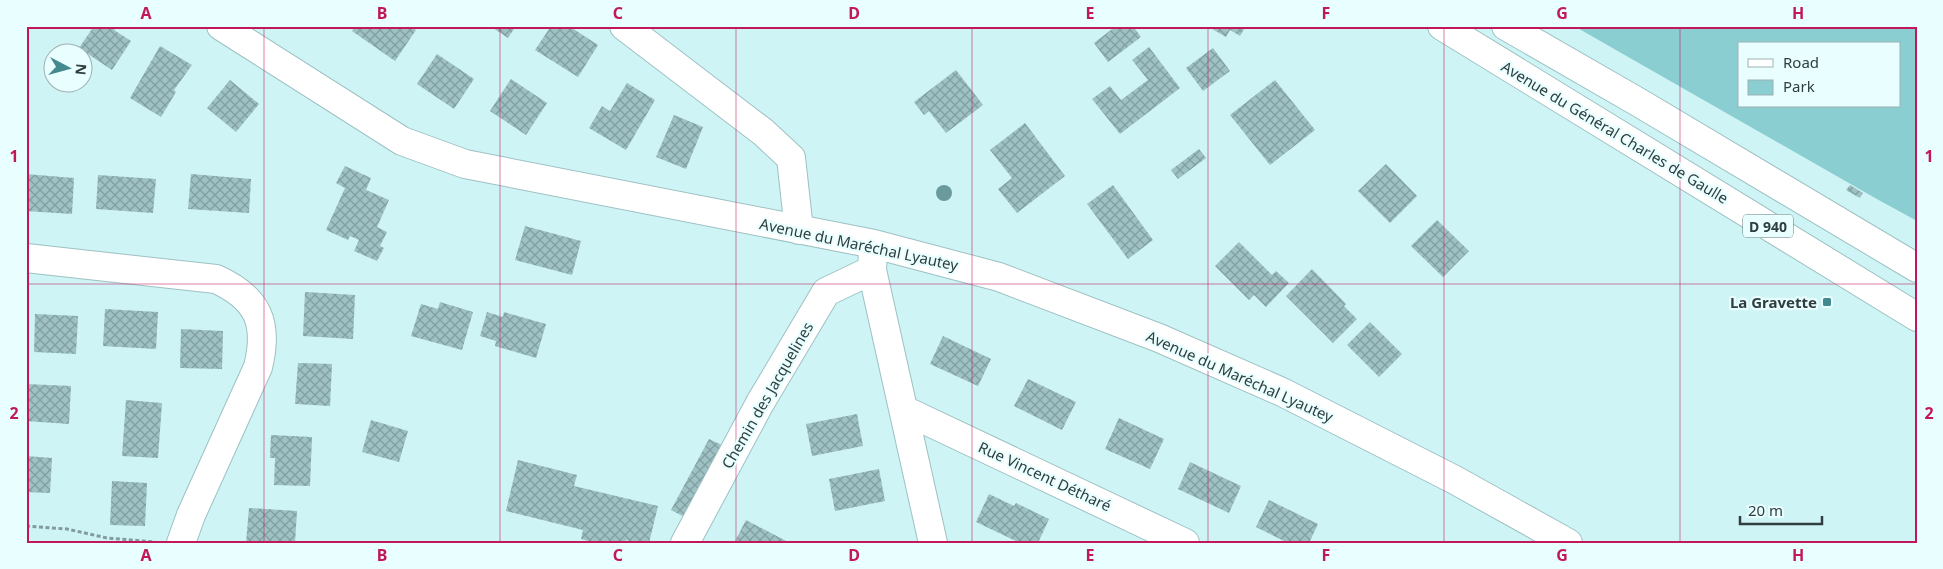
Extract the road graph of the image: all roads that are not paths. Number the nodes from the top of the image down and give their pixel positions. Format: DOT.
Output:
graph roads {
  1 [pos="221,26"];
  2 [pos="624,26"];
  3 [pos="1442,26"];
  4 [pos="1506,26"];
  5 [pos="799,230"];
  6 [pos="873,257"];
  7 [pos="26,258"];
  8 [pos="1917,268"];
  9 [pos="1917,317"];
  10 [pos="904,410"];
  11 [pos="181,543"];
  12 [pos="685,543"];
  13 [pos="933,543"];
  14 [pos="1185,543"];
  15 [pos="1568,543"];
  1 -- 5 [label="street, Avenue du Maréchal Lyautey"];
  2 -- 5 [label="street"];
  3 -- 9 [label="street, Avenue du Général Charles de Gaulle / D 940"];
  4 -- 8 [label="street, D 940"];
  5 -- 6 [label="street, Avenue du Maréchal Lyautey"];
  6 -- 10 [label="street"];
  6 -- 12 [label="street, Chemin des Jacquelines"];
  6 -- 15 [label="street, Avenue du Maréchal Lyautey"];
  7 -- 11 [label="street"];
  10 -- 13 [label="street"];
  10 -- 14 [label="street, Rue Vincent Détharé"];
}
